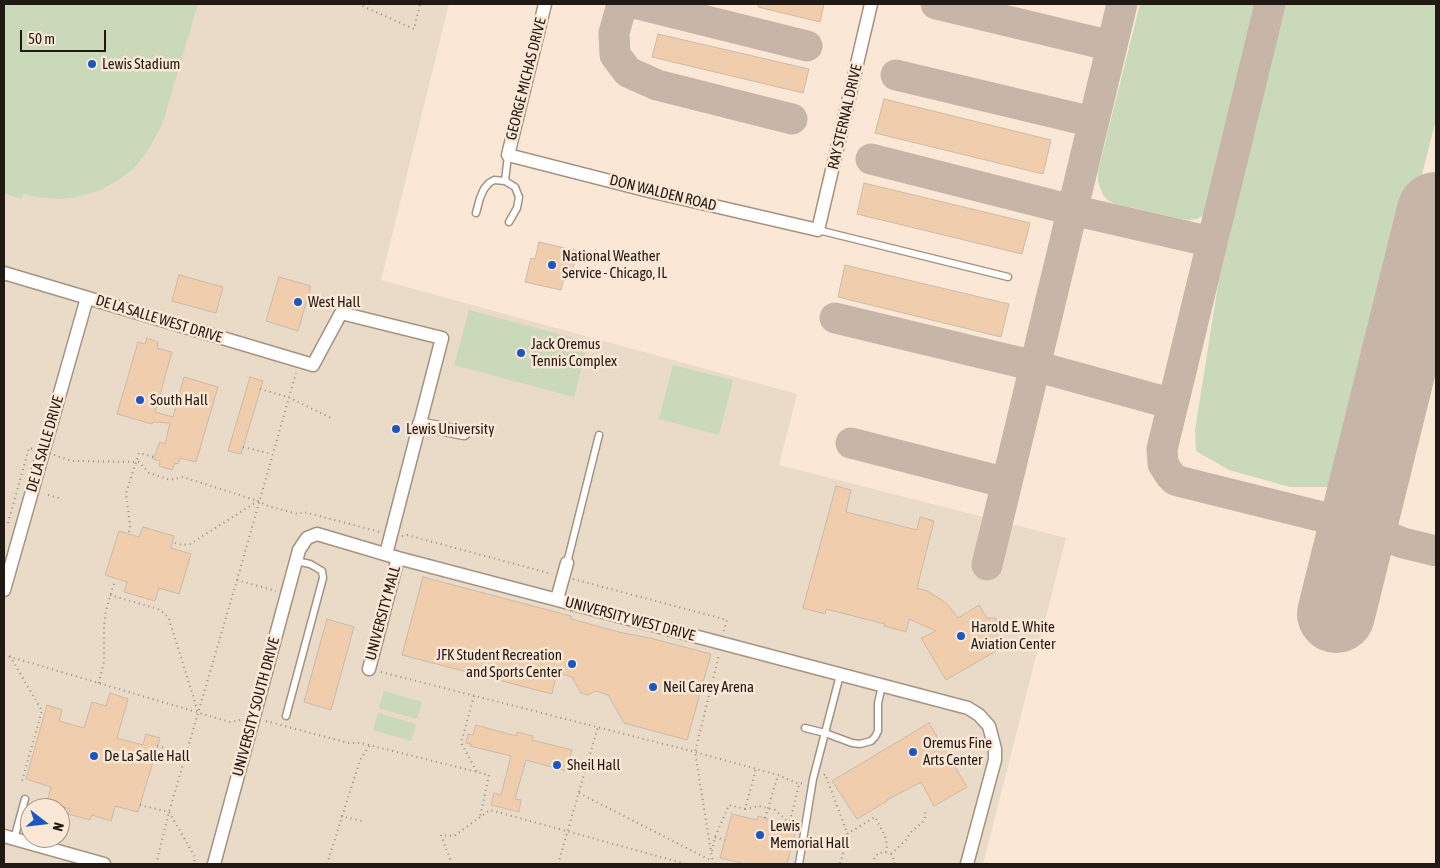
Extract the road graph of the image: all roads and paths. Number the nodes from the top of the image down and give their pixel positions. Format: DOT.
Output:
graph roads {
  1 [pos="358,4"];
  2 [pos="420,4"];
  3 [pos="545,4"];
  4 [pos="871,4"];
  5 [pos="508,154"];
  6 [pos="505,181"];
  7 [pos="476,213"];
  8 [pos="509,222"];
  9 [pos="818,230"];
  10 [pos="4,273"];
  11 [pos="1008,278"];
  12 [pos="87,298"];
  13 [pos="299,361"];
  14 [pos="313,365"];
  15 [pos="260,389"];
  16 [pos="288,397"];
  17 [pos="331,418"];
  18 [pos="419,424"];
  19 [pos="464,433"];
  20 [pos="599,435"];
  21 [pos="243,447"];
  22 [pos="44,451"];
  23 [pos="272,454"];
  24 [pos="154,457"];
  25 [pos="136,462"];
  26 [pos="48,495"];
  27 [pos="59,498"];
  28 [pos="258,501"];
  29 [pos="8,524"];
  30 [pos="129,532"];
  31 [pos="390,534"];
  32 [pos="407,535"];
  33 [pos="175,542"];
  34 [pos="297,555"];
  35 [pos="392,556"];
  36 [pos="566,563"];
  37 [pos="115,580"];
  38 [pos="237,580"];
  39 [pos="4,590"];
  40 [pos="287,594"];
  41 [pos="110,595"];
  42 [pos="557,600"];
  43 [pos="727,620"];
  44 [pos="722,643"];
  45 [pos="4,655"];
  46 [pos="10,656"];
  47 [pos="369,669"];
  48 [pos="840,675"];
  49 [pos="98,683"];
  50 [pos="882,686"];
  51 [pos="474,696"];
  52 [pos="198,712"];
  53 [pos="286,716"];
  54 [pos="254,718"];
  55 [pos="598,727"];
  56 [pos="805,728"];
  57 [pos="825,733"];
  58 [pos="157,746"];
  59 [pos="370,746"];
  60 [pos="695,752"];
  61 [pos="186,754"];
  62 [pos="756,769"];
  63 [pos="477,772"];
  64 [pos="778,775"];
  65 [pos="813,779"];
  66 [pos="22,781"];
  67 [pos="799,784"];
  68 [pos="578,792"];
  69 [pos="140,805"];
  70 [pos="769,808"];
  71 [pos="745,809"];
  72 [pos="924,810"];
  73 [pos="20,811"];
  74 [pos="169,812"];
  75 [pos="341,816"];
  76 [pos="480,818"];
  77 [pos="765,818"];
  78 [pos="362,821"];
  79 [pos="790,821"];
  80 [pos="798,824"];
  81 [pos="567,831"];
  82 [pos="847,834"];
  83 [pos="9,837"];
  84 [pos="715,837"];
  85 [pos="725,840"];
  86 [pos="886,852"];
  87 [pos="712,854"];
  88 [pos="891,854"];
  89 [pos="713,863"];
  90 [pos="104,864"];
  91 [pos="156,864"];
  92 [pos="194,864"];
  93 [pos="214,864"];
  94 [pos="328,864"];
  95 [pos="452,864"];
  96 [pos="558,864"];
  97 [pos="686,864"];
  98 [pos="799,864"];
  99 [pos="840,864"];
  100 [pos="874,864"];
  101 [pos="894,864"];
  102 [pos="967,864"];
  1 -- 2 [label="path"];
  3 -- 5 [label="street, GEORGE MICHAS DRIVE"];
  4 -- 9 [label="street, RAY STERNAL DRIVE"];
  5 -- 6 [label="lane"];
  5 -- 9 [label="street, DON WALDEN ROAD"];
  6 -- 7 [label="lane"];
  6 -- 8 [label="lane"];
  9 -- 11 [label="lane"];
  10 -- 12 [label="street, DE LA SALLE WEST DRIVE"];
  12 -- 13 [label="street, DE LA SALLE WEST DRIVE"];
  12 -- 22 [label="street, DE LA SALLE DRIVE"];
  13 -- 14 [label="street, DE LA SALLE WEST DRIVE"];
  13 -- 16 [label="path"];
  14 -- 18 [label="street, UNIVERSITY MALL"];
  15 -- 16 [label="path"];
  16 -- 17 [label="path"];
  16 -- 23 [label="path"];
  18 -- 19 [label="street"];
  18 -- 31 [label="street, UNIVERSITY MALL"];
  20 -- 36 [label="lane"];
  21 -- 23 [label="path"];
  22 -- 25 [label="path"];
  22 -- 29 [label="path"];
  22 -- 39 [label="street, DE LA SALLE DRIVE"];
  23 -- 28 [label="path"];
  24 -- 25 [label="path"];
  25 -- 28 [label="path"];
  25 -- 30 [label="path"];
  26 -- 27 [label="path"];
  28 -- 31 [label="path"];
  28 -- 33 [label="path"];
  28 -- 38 [label="path"];
  31 -- 32 [label="path"];
  31 -- 35 [label="street, UNIVERSITY MALL"];
  34 -- 35 [label="street, UNIVERSITY WEST DRIVE"];
  34 -- 40 [label="street, UNIVERSITY SOUTH DRIVE"];
  34 -- 53 [label="lane"];
  35 -- 42 [label="street, UNIVERSITY WEST DRIVE"];
  35 -- 47 [label="street, UNIVERSITY MALL"];
  36 -- 42 [label="street"];
  37 -- 41 [label="path"];
  38 -- 40 [label="path"];
  38 -- 52 [label="path"];
  40 -- 54 [label="street, UNIVERSITY SOUTH DRIVE"];
  41 -- 49 [label="path"];
  41 -- 52 [label="path"];
  42 -- 44 [label="street, UNIVERSITY WEST DRIVE"];
  43 -- 44 [label="path"];
  44 -- 48 [label="street, UNIVERSITY WEST DRIVE"];
  44 -- 60 [label="path"];
  45 -- 46 [label="path"];
  46 -- 49 [label="path"];
  46 -- 66 [label="path"];
  47 -- 51 [label="path"];
  48 -- 50 [label="street, UNIVERSITY WEST DRIVE"];
  48 -- 57 [label="lane"];
  49 -- 52 [label="path"];
  50 -- 57 [label="lane"];
  50 -- 102 [label="street, UNIVERSITY WEST DRIVE"];
  51 -- 55 [label="path"];
  51 -- 63 [label="path"];
  52 -- 54 [label="path"];
  52 -- 61 [label="path"];
  54 -- 59 [label="path"];
  54 -- 93 [label="street, UNIVERSITY SOUTH DRIVE"];
  55 -- 60 [label="path"];
  55 -- 68 [label="path"];
  56 -- 57 [label="lane"];
  57 -- 65 [label="lane"];
  58 -- 61 [label="path"];
  59 -- 63 [label="path"];
  59 -- 75 [label="path"];
  60 -- 62 [label="path"];
  60 -- 87 [label="path"];
  61 -- 74 [label="path"];
  62 -- 64 [label="path"];
  62 -- 71 [label="path"];
  63 -- 76 [label="path"];
  64 -- 67 [label="path"];
  64 -- 70 [label="path"];
  65 -- 67 [label="path"];
  65 -- 82 [label="path"];
  65 -- 98 [label="lane"];
  67 -- 79 [label="path"];
  68 -- 81 [label="path"];
  68 -- 89 [label="path"];
  69 -- 74 [label="path"];
  70 -- 71 [label="path"];
  70 -- 77 [label="path"];
  70 -- 79 [label="path"];
  71 -- 84 [label="path"];
  72 -- 88 [label="path"];
  73 -- 83 [label="lane"];
  74 -- 91 [label="path"];
  74 -- 92 [label="path"];
  75 -- 78 [label="path"];
  75 -- 94 [label="path"];
  76 -- 81 [label="path"];
  76 -- 95 [label="path"];
  79 -- 80 [label="path"];
  81 -- 96 [label="path"];
  81 -- 97 [label="path"];
  82 -- 86 [label="path"];
  82 -- 99 [label="path"];
  83 -- 90 [label="street"];
  84 -- 85 [label="path"];
  84 -- 87 [label="path"];
  86 -- 88 [label="path"];
  86 -- 100 [label="path"];
  87 -- 89 [label="path"];
  88 -- 101 [label="path"];
}
